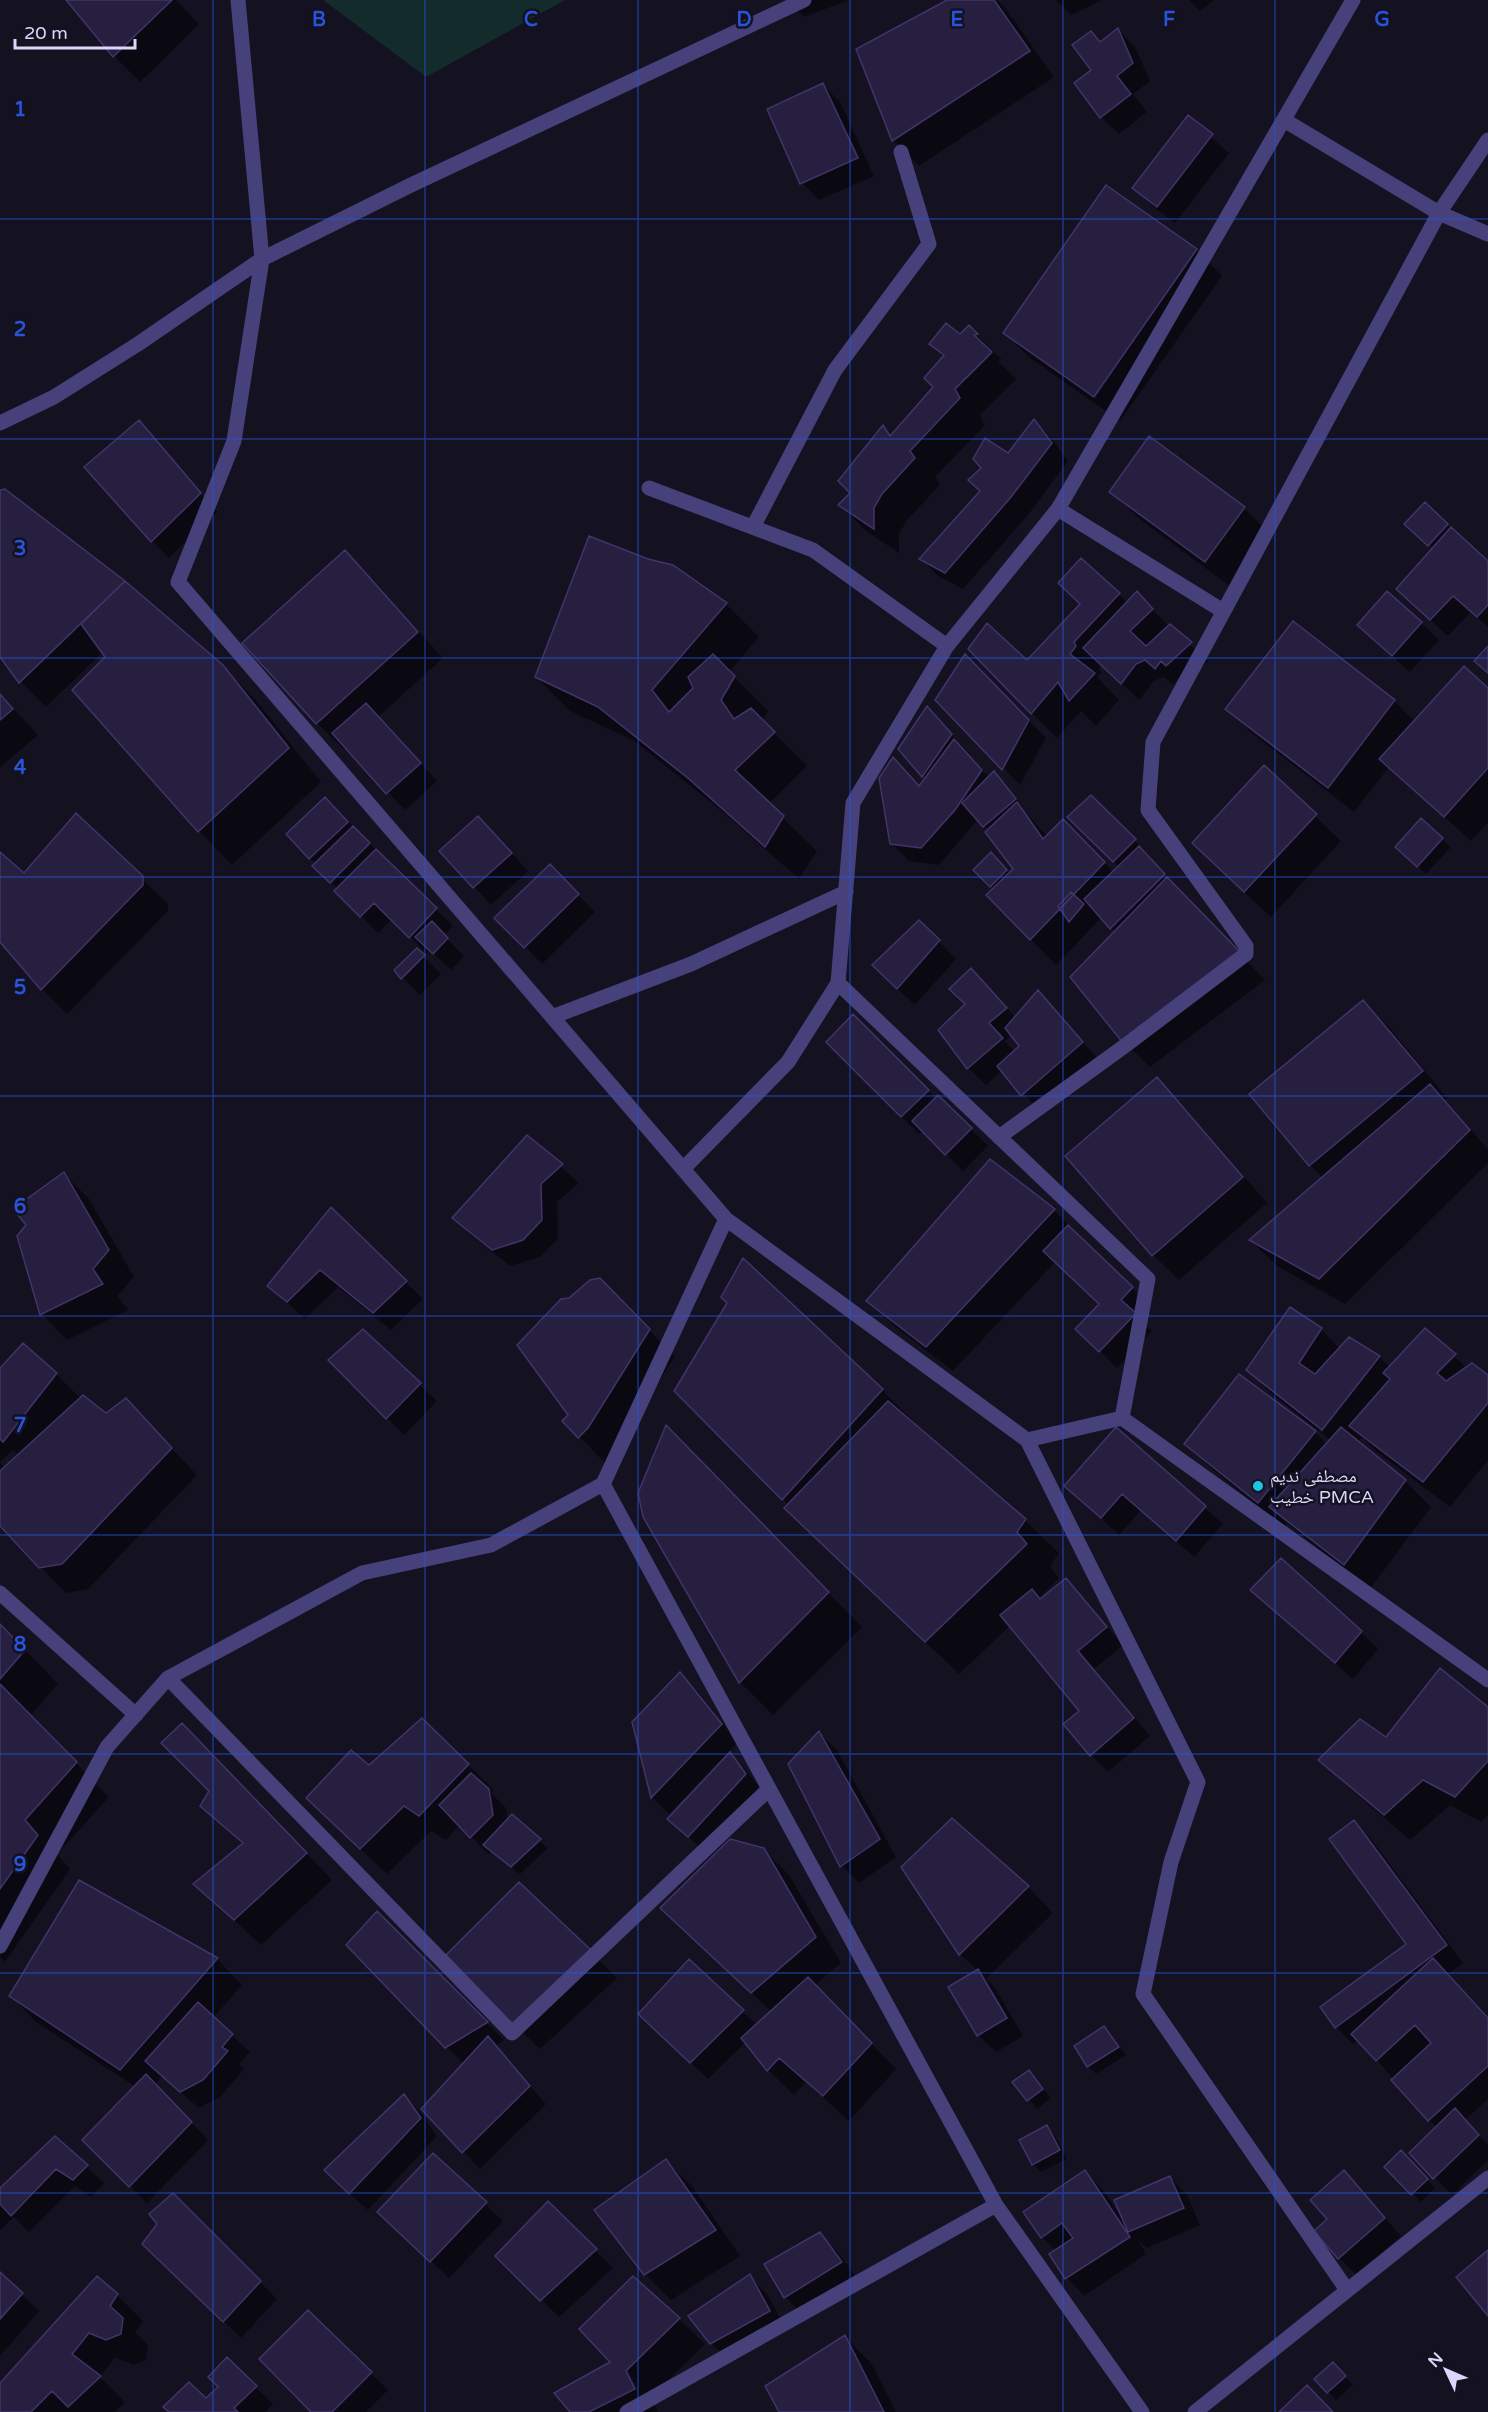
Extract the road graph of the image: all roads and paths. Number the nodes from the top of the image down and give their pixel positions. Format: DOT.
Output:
graph roads {
  1 [pos="238,0"];
  2 [pos="804,0"];
  3 [pos="1353,0"];
  4 [pos="1284,120"];
  5 [pos="1488,140"];
  6 [pos="901,152"];
  7 [pos="1439,213"];
  8 [pos="1488,234"];
  9 [pos="262,259"];
  10 [pos="0,423"];
  11 [pos="649,488"];
  12 [pos="1058,509"];
  13 [pos="753,527"];
  14 [pos="1223,611"];
  15 [pos="947,646"];
  16 [pos="846,892"];
  17 [pos="838,983"];
  18 [pos="552,1017"];
  19 [pos="999,1137"];
  20 [pos="683,1169"];
  21 [pos="726,1219"];
  22 [pos="1122,1418"];
  23 [pos="1027,1440"];
  24 [pos="603,1484"];
  25 [pos="0,1593"];
  26 [pos="168,1678"];
  27 [pos="1488,1680"];
  28 [pos="136,1715"];
  29 [pos="770,1789"];
  30 [pos="0,1946"];
  31 [pos="1488,2178"];
  32 [pos="996,2205"];
  33 [pos="1347,2290"];
  34 [pos="627,2412"];
  35 [pos="1142,2412"];
  36 [pos="1195,2412"];
  1 -- 9 [label="street"];
  2 -- 9 [label="street"];
  3 -- 4 [label="street"];
  4 -- 7 [label="street"];
  4 -- 12 [label="street"];
  5 -- 7 [label="street"];
  6 -- 13 [label="street"];
  7 -- 8 [label="street"];
  7 -- 14 [label="street"];
  9 -- 10 [label="street"];
  9 -- 18 [label="street"];
  11 -- 13 [label="street"];
  12 -- 14 [label="street"];
  12 -- 15 [label="street"];
  13 -- 15 [label="street"];
  14 -- 19 [label="street"];
  15 -- 16 [label="street"];
  16 -- 17 [label="street"];
  16 -- 18 [label="street"];
  17 -- 19 [label="street"];
  17 -- 20 [label="street"];
  18 -- 20 [label="street"];
  19 -- 22 [label="street"];
  20 -- 21 [label="street"];
  21 -- 23 [label="street"];
  21 -- 24 [label="street"];
  22 -- 23 [label="street"];
  22 -- 27 [label="street"];
  23 -- 33 [label="street"];
  24 -- 26 [label="street"];
  24 -- 29 [label="street"];
  25 -- 28 [label="street"];
  26 -- 28 [label="street"];
  26 -- 29 [label="street"];
  28 -- 30 [label="street"];
  29 -- 32 [label="street"];
  31 -- 33 [label="street"];
  32 -- 34 [label="street"];
  32 -- 35 [label="street"];
  33 -- 36 [label="street"];
}
